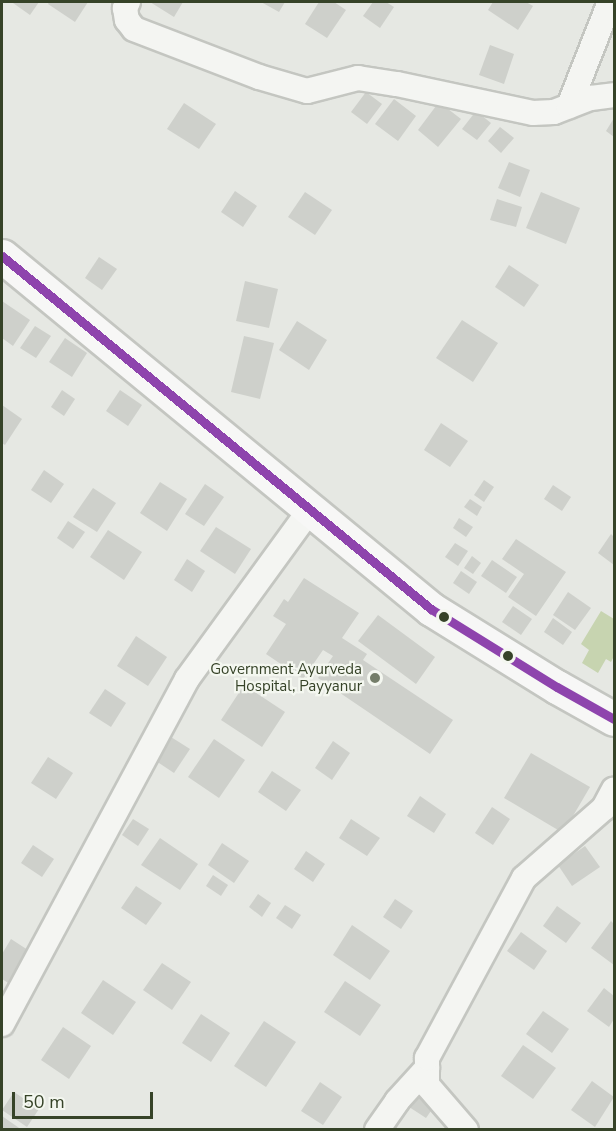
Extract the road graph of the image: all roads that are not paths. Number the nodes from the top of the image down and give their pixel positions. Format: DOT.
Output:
graph roads {
  1 [pos="128,2"];
  2 [pos="610,2"];
  3 [pos="615,95"];
  4 [pos="569,106"];
  5 [pos="2,256"];
  6 [pos="309,511"];
  7 [pos="615,719"];
  8 [pos="615,789"];
  9 [pos="2,1024"];
  10 [pos="427,1068"];
  11 [pos="377,1130"];
  12 [pos="466,1130"];
  1 -- 4 [label="street"];
  2 -- 4 [label="street"];
  3 -- 4 [label="street"];
  5 -- 6 [label="highway"];
  6 -- 7 [label="highway"];
  6 -- 9 [label="street"];
  8 -- 10 [label="street"];
  10 -- 11 [label="street"];
  10 -- 12 [label="street"];
}
